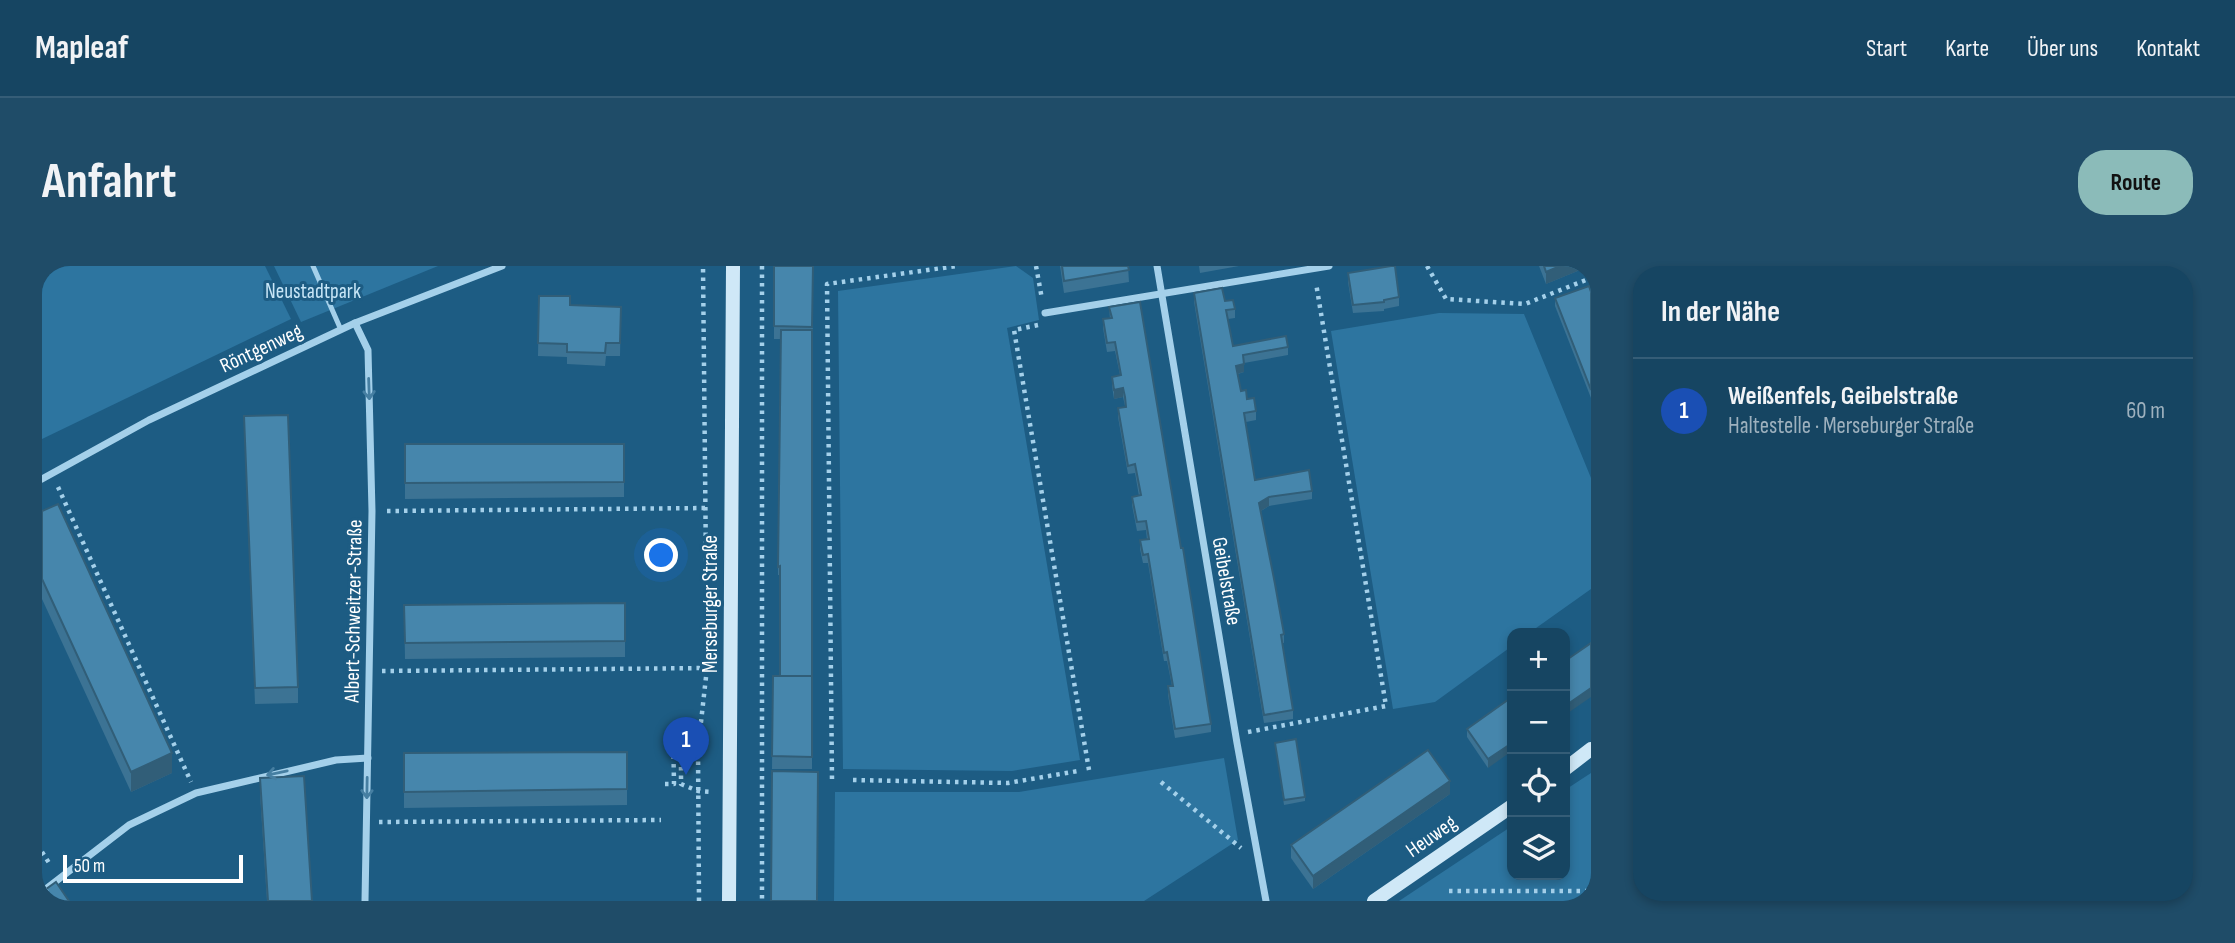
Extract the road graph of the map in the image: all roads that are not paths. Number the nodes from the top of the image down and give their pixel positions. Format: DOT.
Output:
graph roads {
  1 [pos="313,266"];
  2 [pos="502,266"];
  3 [pos="733,266"];
  4 [pos="1157,266"];
  5 [pos="1329,266"];
  6 [pos="1161,294"];
  7 [pos="1045,313"];
  8 [pos="355,323"];
  9 [pos="341,330"];
  10 [pos="42,480"];
  11 [pos="1591,749"];
  12 [pos="368,758"];
  13 [pos="1570,765"];
  14 [pos="1507,809"];
  15 [pos="42,892"];
  16 [pos="365,901"];
  17 [pos="729,901"];
  18 [pos="1266,901"];
  19 [pos="1374,901"];
  1 -- 9 [label="lane"];
  2 -- 8 [label="street, Röntgenweg"];
  3 -- 17 [label="main road, Merseburger Straße"];
  4 -- 6 [label="street, Geibelstraße"];
  5 -- 6 [label="street"];
  6 -- 7 [label="street"];
  6 -- 18 [label="street, Geibelstraße"];
  8 -- 9 [label="street, Röntgenweg"];
  8 -- 12 [label="street, Albert-Schweitzer-Straße, one-way"];
  9 -- 10 [label="street, Röntgenweg"];
  11 -- 13 [label="main road"];
  12 -- 15 [label="street, one-way"];
  12 -- 16 [label="street, Albert-Schweitzer-Straße, one-way"];
  14 -- 19 [label="main road, Heuweg"];
}
